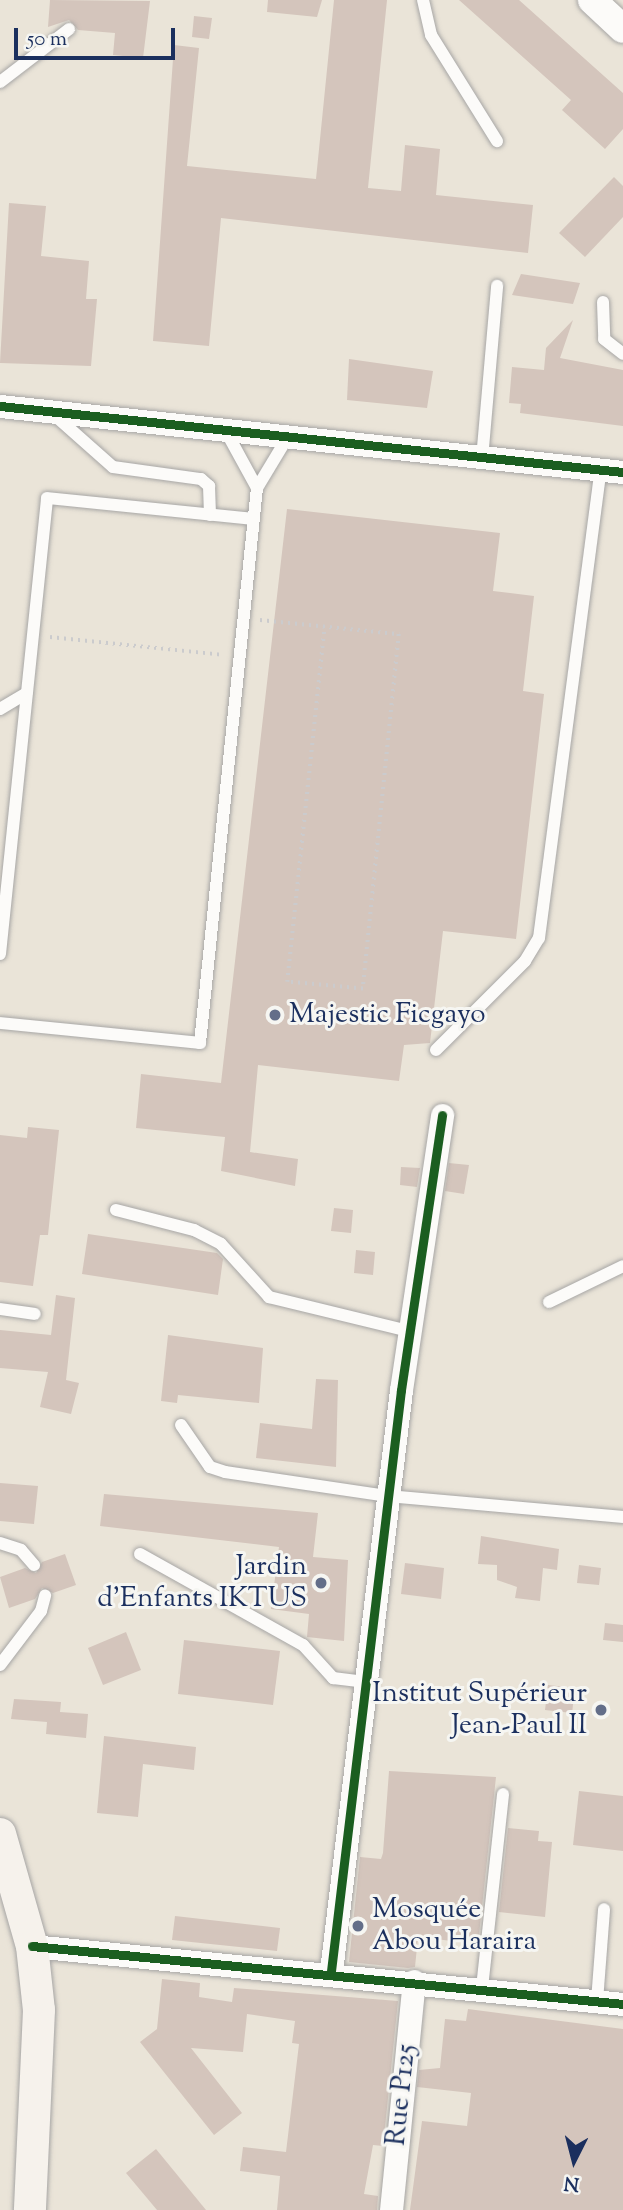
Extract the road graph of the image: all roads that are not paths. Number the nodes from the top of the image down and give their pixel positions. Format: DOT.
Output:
graph roads {
  1 [pos="423,0"];
  2 [pos="592,0"];
  3 [pos="69,29"];
  4 [pos="623,29"];
  5 [pos="0,82"];
  6 [pos="497,141"];
  7 [pos="496,286"];
  8 [pos="603,302"];
  9 [pos="623,354"];
  10 [pos="0,406"];
  11 [pos="49,410"];
  12 [pos="228,435"];
  13 [pos="286,440"];
  14 [pos="482,459"];
  15 [pos="612,471"];
  16 [pos="257,488"];
  17 [pos="210,515"];
  18 [pos="253,519"];
  19 [pos="27,693"];
  20 [pos="0,709"];
  21 [pos="0,954"];
  22 [pos="0,1023"];
  23 [pos="436,1050"];
  24 [pos="442,1115"];
  25 [pos="116,1210"];
  26 [pos="623,1266"];
  27 [pos="549,1302"];
  28 [pos="0,1309"];
  29 [pos="35,1314"];
  30 [pos="409,1331"];
  31 [pos="181,1425"];
  32 [pos="388,1496"];
  33 [pos="623,1517"];
  34 [pos="0,1543"];
  35 [pos="140,1554"];
  36 [pos="34,1565"];
  37 [pos="45,1596"];
  38 [pos="0,1665"];
  39 [pos="367,1682"];
  40 [pos="503,1794"];
  41 [pos="0,1833"];
  42 [pos="604,1909"];
  43 [pos="32,1946"];
  44 [pos="331,1971"];
  45 [pos="414,1981"];
  46 [pos="482,1988"];
  47 [pos="597,2001"];
  48 [pos="623,2004"];
  49 [pos="30,2210"];
  50 [pos="391,2210"];
  1 -- 6 [label="lane"];
  2 -- 4 [label="street"];
  3 -- 5 [label="lane"];
  7 -- 14 [label="lane"];
  8 -- 9 [label="lane"];
  10 -- 11 [label="street"];
  11 -- 12 [label="street"];
  11 -- 17 [label="lane"];
  12 -- 13 [label="street"];
  12 -- 16 [label="lane"];
  13 -- 14 [label="street"];
  13 -- 16 [label="lane"];
  14 -- 15 [label="street"];
  15 -- 23 [label="lane"];
  16 -- 18 [label="lane"];
  17 -- 18 [label="lane"];
  17 -- 19 [label="lane"];
  18 -- 22 [label="lane"];
  19 -- 20 [label="lane"];
  19 -- 21 [label="lane"];
  24 -- 30 [label="street"];
  25 -- 30 [label="lane"];
  26 -- 27 [label="lane"];
  28 -- 29 [label="lane"];
  30 -- 32 [label="street"];
  31 -- 32 [label="lane"];
  32 -- 33 [label="lane"];
  32 -- 39 [label="street"];
  34 -- 36 [label="lane"];
  35 -- 39 [label="lane"];
  37 -- 38 [label="lane"];
  39 -- 44 [label="street"];
  40 -- 46 [label="lane"];
  41 -- 43 [label="main road"];
  42 -- 47 [label="lane"];
  43 -- 44 [label="street"];
  43 -- 49 [label="main road"];
  44 -- 45 [label="street"];
  45 -- 46 [label="street"];
  45 -- 50 [label="street, Rue P125"];
  46 -- 47 [label="street"];
  47 -- 48 [label="street"];
}
